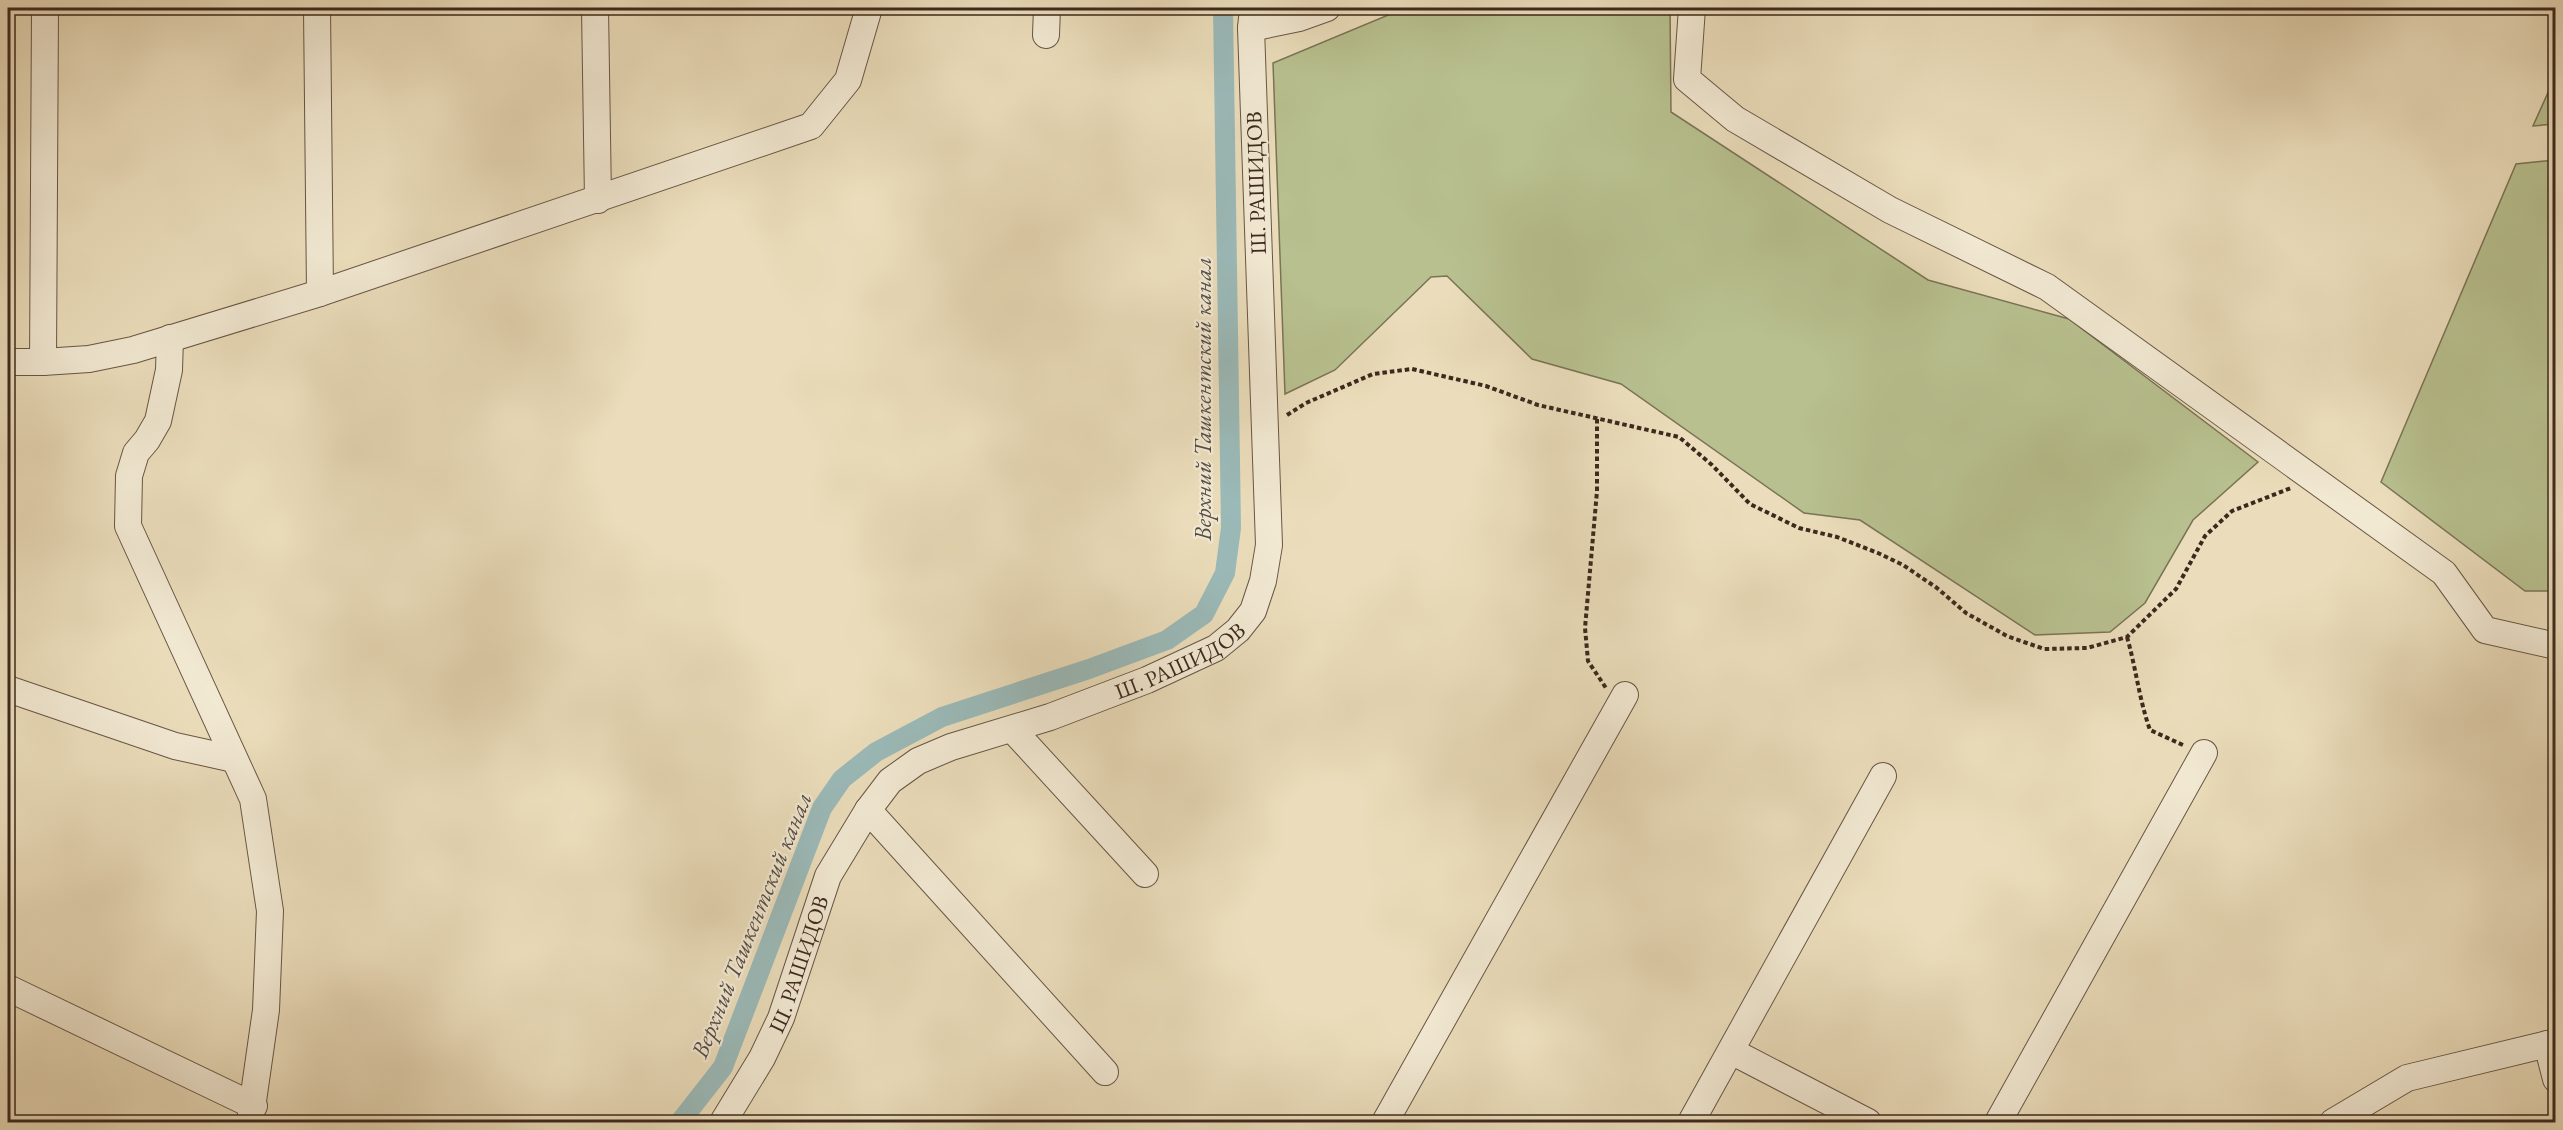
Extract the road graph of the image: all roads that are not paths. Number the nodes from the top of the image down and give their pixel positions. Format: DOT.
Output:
graph roads {
  1 [pos="45,8"];
  2 [pos="317,8"];
  3 [pos="595,8"];
  4 [pos="869,8"];
  5 [pos="1047,8"];
  6 [pos="1327,8"];
  7 [pos="1692,8"];
  8 [pos="1252,18"];
  9 [pos="1046,35"];
  10 [pos="597,200"];
  11 [pos="320,293"];
  12 [pos="170,338"];
  13 [pos="8,362"];
  14 [pos="43,362"];
  15 [pos="2556,646"];
  16 [pos="8,689"];
  17 [pos="1624,695"];
  18 [pos="1012,729"];
  19 [pos="2204,753"];
  20 [pos="234,759"];
  21 [pos="1883,776"];
  22 [pos="868,810"];
  23 [pos="1145,874"];
  24 [pos="8,988"];
  25 [pos="2552,1043"];
  26 [pos="1731,1051"];
  27 [pos="1105,1072"];
  28 [pos="2556,1079"];
  29 [pos="252,1114"];
  30 [pos="723,1122"];
  31 [pos="1384,1122"];
  32 [pos="1691,1122"];
  33 [pos="1868,1122"];
  34 [pos="1998,1122"];
  35 [pos="2333,1122"];
  1 -- 14 [label="street"];
  2 -- 11 [label="street"];
  3 -- 10 [label="street"];
  4 -- 10 [label="street"];
  5 -- 9 [label="street"];
  6 -- 8 [label="street"];
  7 -- 15 [label="street"];
  8 -- 18 [label="street, Ш. РАШИДОВ"];
  10 -- 11 [label="street"];
  11 -- 12 [label="street"];
  12 -- 14 [label="street"];
  12 -- 20 [label="street"];
  13 -- 14 [label="street"];
  16 -- 20 [label="street"];
  17 -- 31 [label="street"];
  18 -- 22 [label="street, Ш. РАШИДОВ"];
  18 -- 23 [label="street"];
  19 -- 34 [label="street"];
  20 -- 29 [label="street"];
  21 -- 26 [label="street"];
  22 -- 27 [label="street"];
  22 -- 30 [label="street, Ш. РАШИДОВ"];
  24 -- 29 [label="street"];
  25 -- 28 [label="street"];
  25 -- 35 [label="street"];
  26 -- 32 [label="street"];
  26 -- 33 [label="street"];
}
